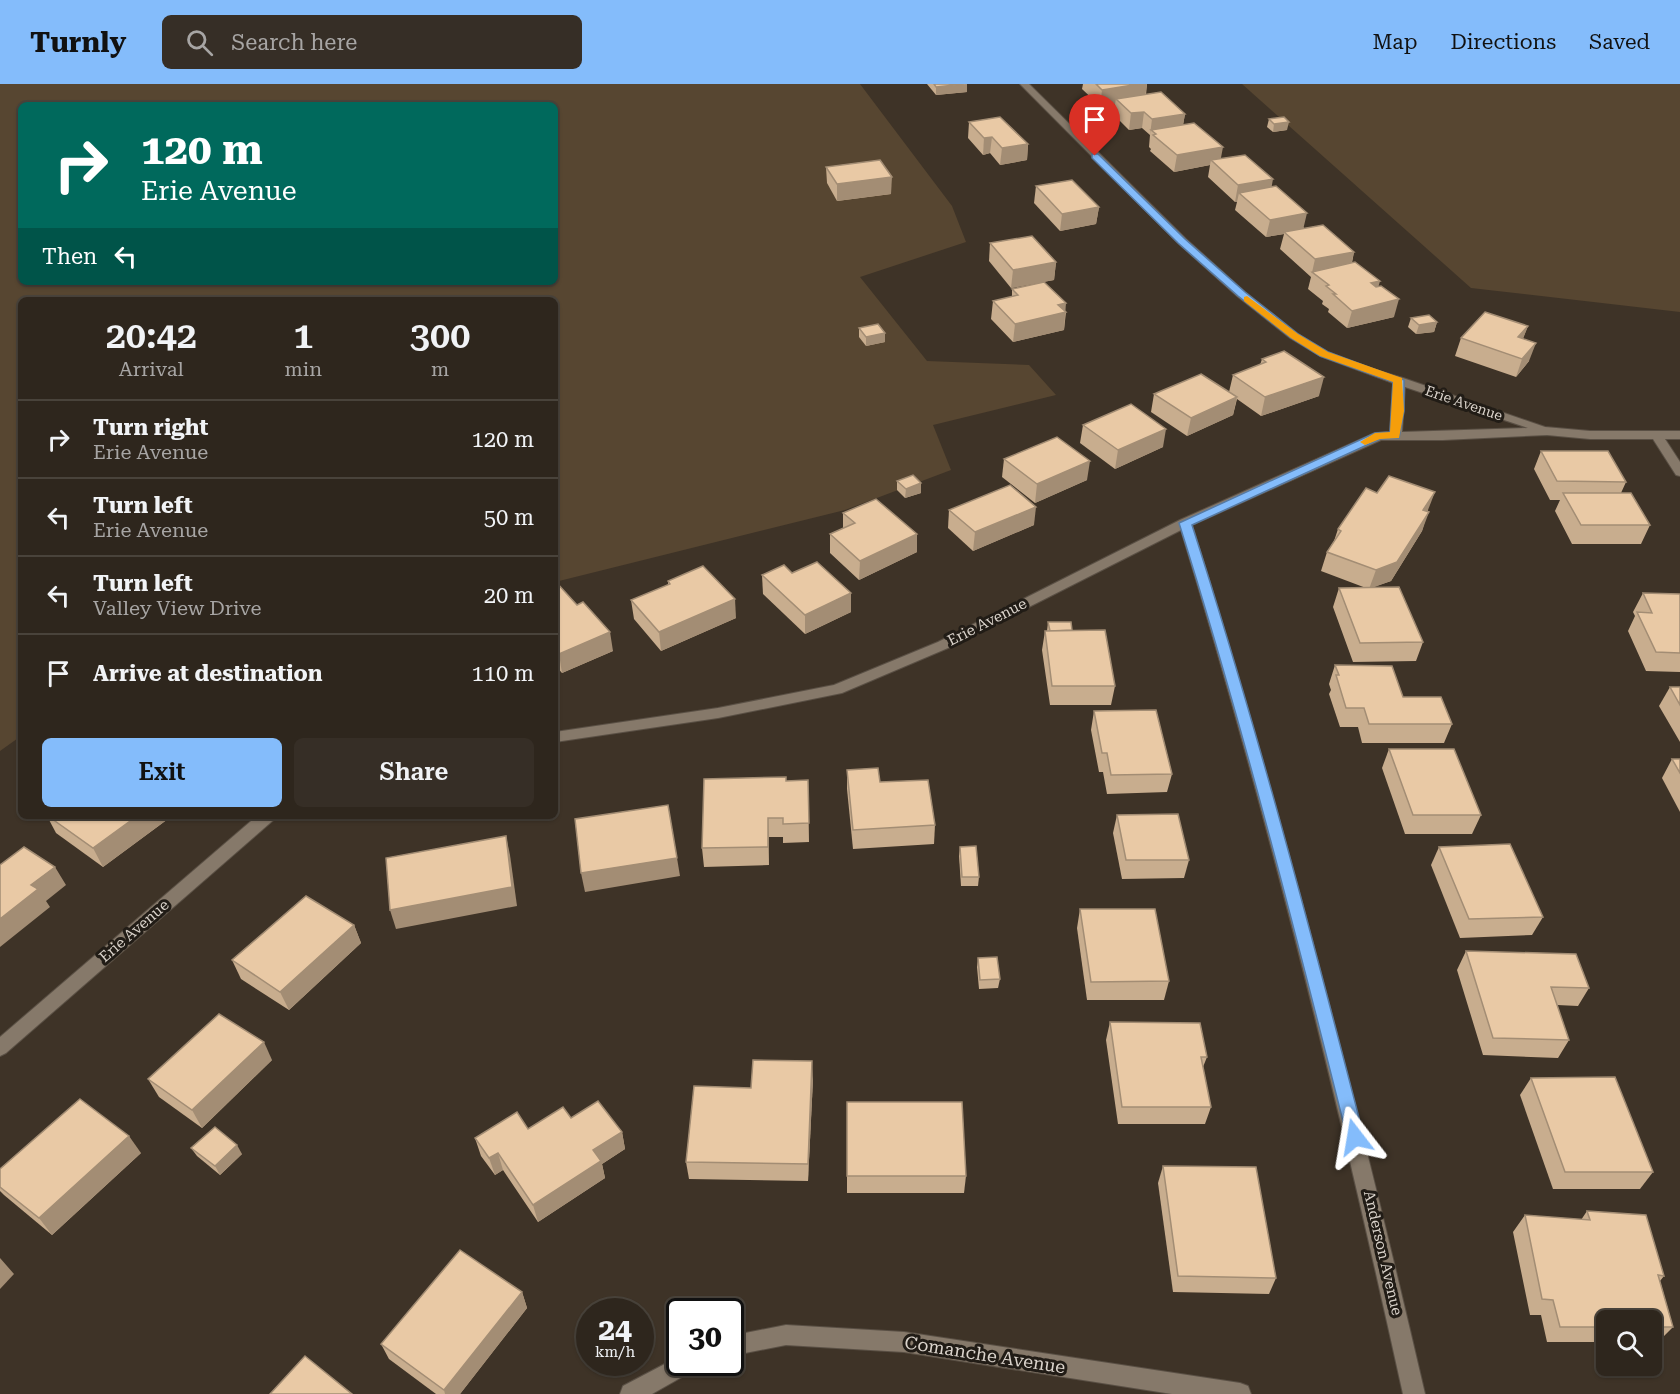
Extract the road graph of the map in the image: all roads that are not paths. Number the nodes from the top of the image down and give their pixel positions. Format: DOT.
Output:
graph roads {
  1 [pos="1024,84"];
  2 [pos="1399,380"];
  3 [pos="1547,431"];
  4 [pos="1656,434"];
  5 [pos="1680,435"];
  6 [pos="1395,436"];
  7 [pos="1680,472"];
  8 [pos="1185,523"];
  9 [pos="558,737"];
  10 [pos="264,819"];
  11 [pos="0,1048"];
  12 [pos="744,1343"];
  13 [pos="666,1375"];
  14 [pos="631,1394"];
  15 [pos="1240,1394"];
  16 [pos="1414,1394"];
  1 -- 2 [label="street, Erie Avenue"];
  2 -- 3 [label="street, Erie Avenue"];
  2 -- 6 [label="street"];
  3 -- 4 [label="street, Erie Avenue"];
  3 -- 6 [label="street, Erie Avenue"];
  4 -- 5 [label="street, Erie Avenue"];
  4 -- 7 [label="street"];
  6 -- 8 [label="street, Erie Avenue"];
  8 -- 9 [label="street, Erie Avenue"];
  8 -- 16 [label="street, Anderson Avenue"];
  10 -- 11 [label="street, Erie Avenue"];
  12 -- 15 [label="street, Comanche Avenue"];
  13 -- 14 [label="street"];
}
